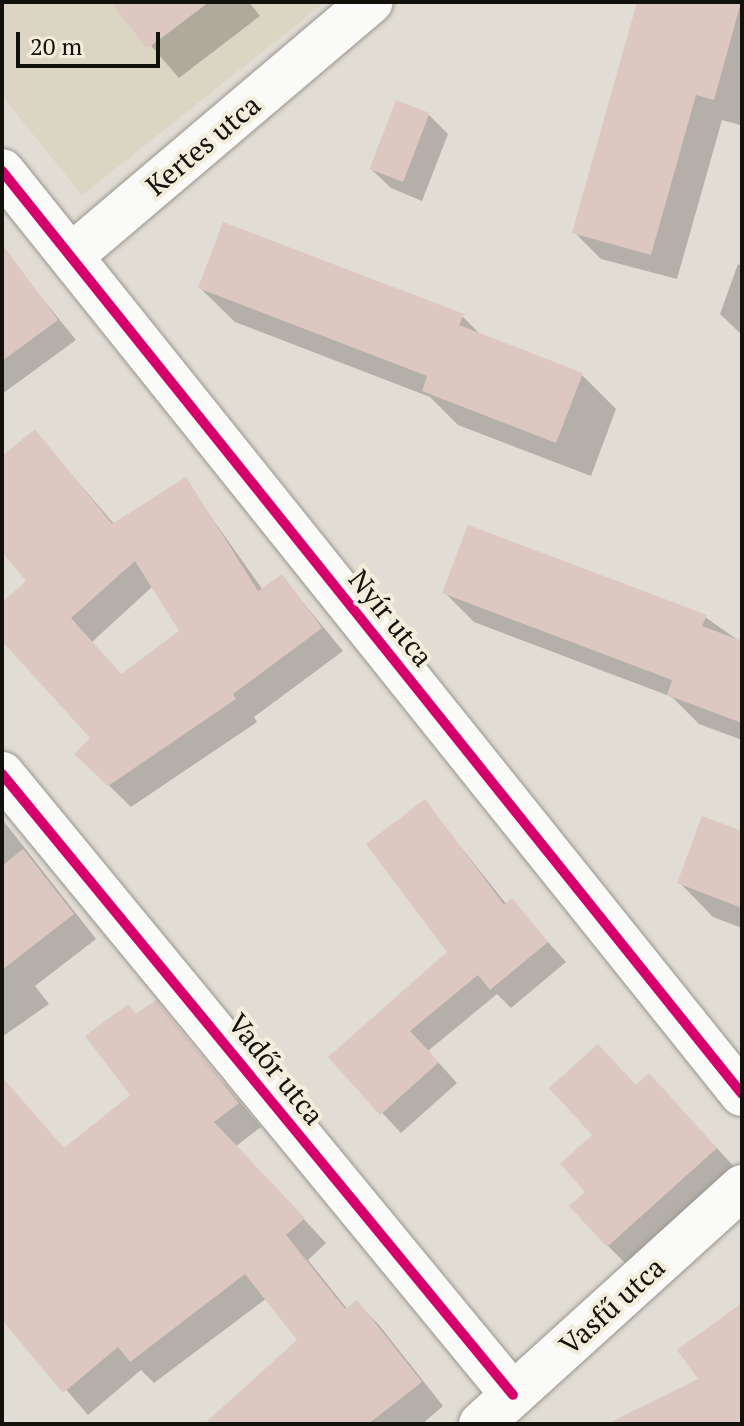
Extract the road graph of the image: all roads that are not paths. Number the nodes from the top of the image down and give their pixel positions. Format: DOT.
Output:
graph roads {
  1 [pos="371,2"];
  2 [pos="2,171"];
  3 [pos="71,256"];
  4 [pos="2,774"];
  5 [pos="742,1094"];
  6 [pos="742,1187"];
  7 [pos="513,1395"];
  8 [pos="481,1424"];
  1 -- 3 [label="street, Kertes utca"];
  2 -- 3 [label="street, Nyír utca"];
  3 -- 5 [label="street, Nyír utca"];
  4 -- 7 [label="street, Vadőr utca"];
  6 -- 7 [label="street, Vasfű utca"];
  7 -- 8 [label="street, Vasfű utca"];
}
